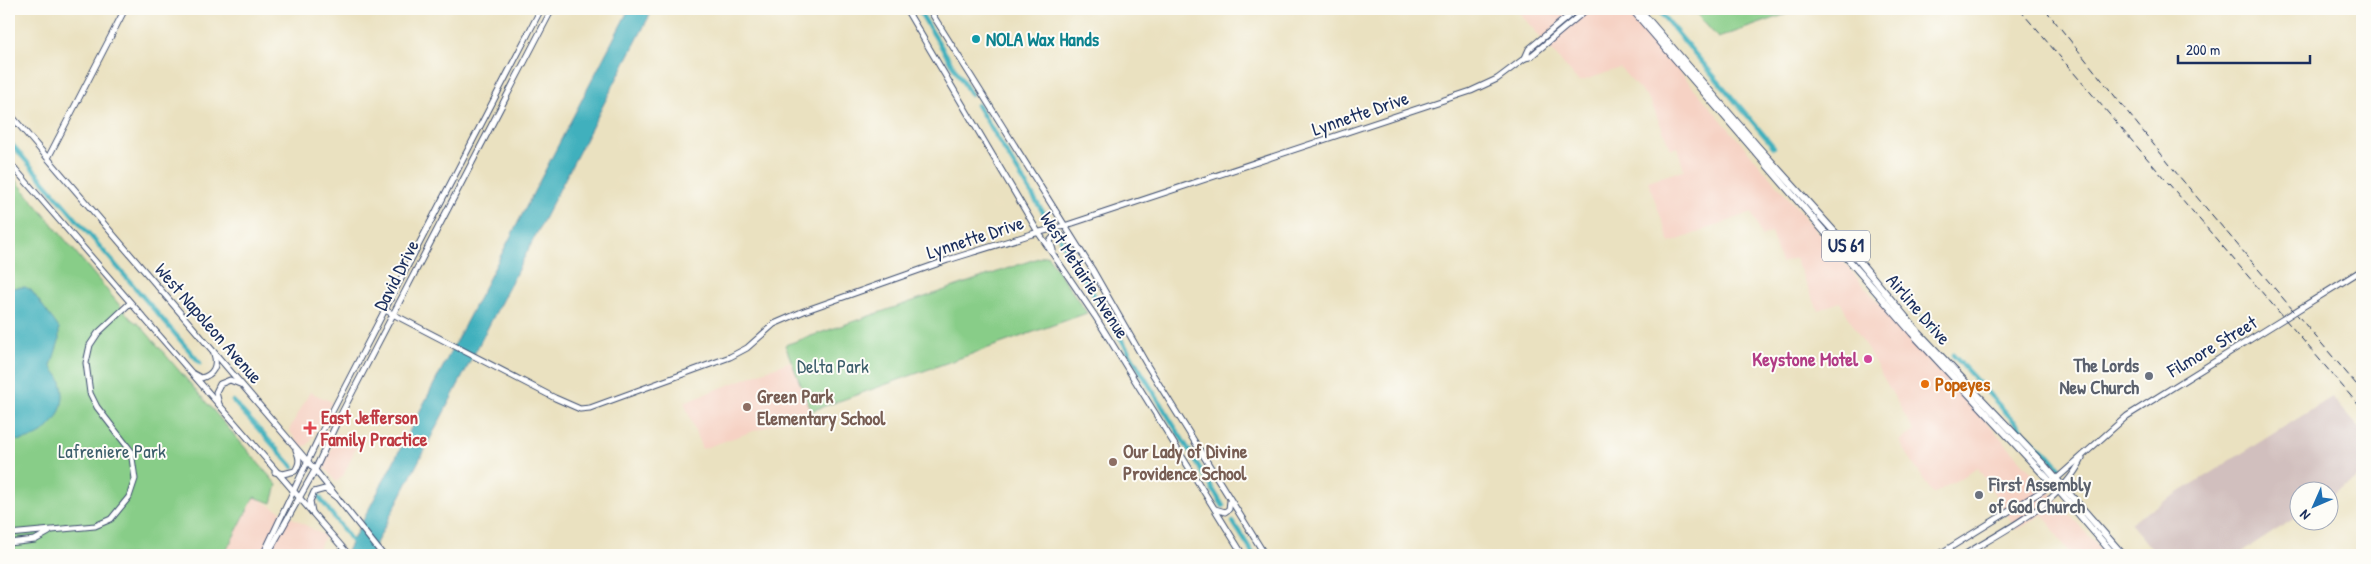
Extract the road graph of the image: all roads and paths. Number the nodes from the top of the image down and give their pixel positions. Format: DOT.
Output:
graph roads {
  1 [pos="125,9"];
  2 [pos="541,9"];
  3 [pos="552,9"];
  4 [pos="906,9"];
  5 [pos="929,9"];
  6 [pos="1577,9"];
  7 [pos="1586,9"];
  8 [pos="1632,9"];
  9 [pos="1639,9"];
  10 [pos="1670,48"];
  11 [pos="1525,58"];
  12 [pos="10,115"];
  13 [pos="48,158"];
  14 [pos="9,162"];
  15 [pos="442,201"];
  16 [pos="450,205"];
  17 [pos="1064,226"];
  18 [pos="1038,232"];
  19 [pos="1081,251"];
  20 [pos="1055,257"];
  21 [pos="2362,270"];
  22 [pos="130,303"];
  23 [pos="385,310"];
  24 [pos="393,315"];
  25 [pos="211,349"];
  26 [pos="188,370"];
  27 [pos="243,386"];
  28 [pos="220,408"];
  29 [pos="295,446"];
  30 [pos="2083,456"];
  31 [pos="308,461"];
  32 [pos="316,470"];
  33 [pos="274,471"];
  34 [pos="2054,481"];
  35 [pos="2061,489"];
  36 [pos="292,492"];
  37 [pos="1230,498"];
  38 [pos="299,499"];
  39 [pos="341,500"];
  40 [pos="1211,505"];
  41 [pos="313,515"];
  42 [pos="52,530"];
  43 [pos="9,534"];
  44 [pos="9,543"];
  45 [pos="381,554"];
  46 [pos="263,555"];
  47 [pos="267,555"];
  48 [pos="349,555"];
  49 [pos="1243,555"];
  50 [pos="1265,555"];
  51 [pos="1938,555"];
  52 [pos="1964,555"];
  53 [pos="2114,555"];
  54 [pos="2123,555"];
  1 -- 13 [label="main road"];
  2 -- 15 [label="main road, David Drive"];
  3 -- 16 [label="main road, David Drive"];
  4 -- 18 [label="main road, West Metairie Avenue"];
  5 -- 17 [label="main road, West Metairie Avenue"];
  6 -- 11 [label="main road, Lynnette Drive"];
  7 -- 11 [label="main road, Lynnette Drive"];
  8 -- 10 [label="highway, Airline Drive / US 61"];
  9 -- 10 [label="highway, Airline Drive / US 61"];
  10 -- 34 [label="highway, Airline Drive / US 61"];
  11 -- 17 [label="main road, Lynnette Drive"];
  12 -- 13 [label="main road, West Napoleon Avenue"];
  13 -- 25 [label="main road, West Napoleon Avenue"];
  14 -- 22 [label="main road"];
  15 -- 16 [label="main road"];
  15 -- 23 [label="main road, David Drive"];
  16 -- 24 [label="main road, David Drive"];
  17 -- 18 [label="main road, Lynnette Drive"];
  17 -- 19 [label="main road, West Metairie Avenue"];
  18 -- 20 [label="main road, West Metairie Avenue"];
  18 -- 24 [label="main road, Lynnette Drive"];
  19 -- 20 [label="main road"];
  19 -- 37 [label="main road, West Metairie Avenue"];
  20 -- 40 [label="main road, West Metairie Avenue"];
  21 -- 30 [label="main road, Filmore Street"];
  22 -- 26 [label="main road"];
  22 -- 42 [label="main road"];
  23 -- 24 [label="main road, Lynnette Drive"];
  23 -- 31 [label="main road, David Drive"];
  24 -- 32 [label="main road, David Drive"];
  25 -- 26 [label="main road"];
  25 -- 27 [label="main road, West Napoleon Avenue"];
  26 -- 28 [label="main road"];
  27 -- 28 [label="main road"];
  27 -- 29 [label="main road, West Napoleon Avenue"];
  28 -- 33 [label="main road"];
  29 -- 31 [label="main road, West Napoleon Avenue"];
  29 -- 33 [label="main road"];
  30 -- 34 [label="main road, Filmore Street"];
  30 -- 35 [label="main road, Filmore Street"];
  31 -- 32 [label="main road, West Napoleon Avenue"];
  31 -- 36 [label="main road, David Drive"];
  32 -- 38 [label="main road, David Drive"];
  32 -- 39 [label="main road, West Napoleon Avenue"];
  33 -- 36 [label="main road"];
  34 -- 35 [label="highway, Airline Drive / US 61"];
  34 -- 51 [label="main road, Filmore Street"];
  35 -- 52 [label="main road"];
  35 -- 53 [label="highway, Airline Drive / US 61"];
  35 -- 54 [label="highway, Airline Drive / US 61"];
  36 -- 38 [label="main road"];
  36 -- 46 [label="main road, David Drive"];
  37 -- 40 [label="main road"];
  37 -- 50 [label="main road, West Metairie Avenue"];
  38 -- 41 [label="main road"];
  38 -- 47 [label="main road, David Drive"];
  39 -- 41 [label="main road"];
  39 -- 45 [label="main road, West Napoleon Avenue"];
  40 -- 49 [label="main road, West Metairie Avenue"];
  41 -- 48 [label="main road"];
  42 -- 43 [label="main road"];
  42 -- 44 [label="main road"];
}
